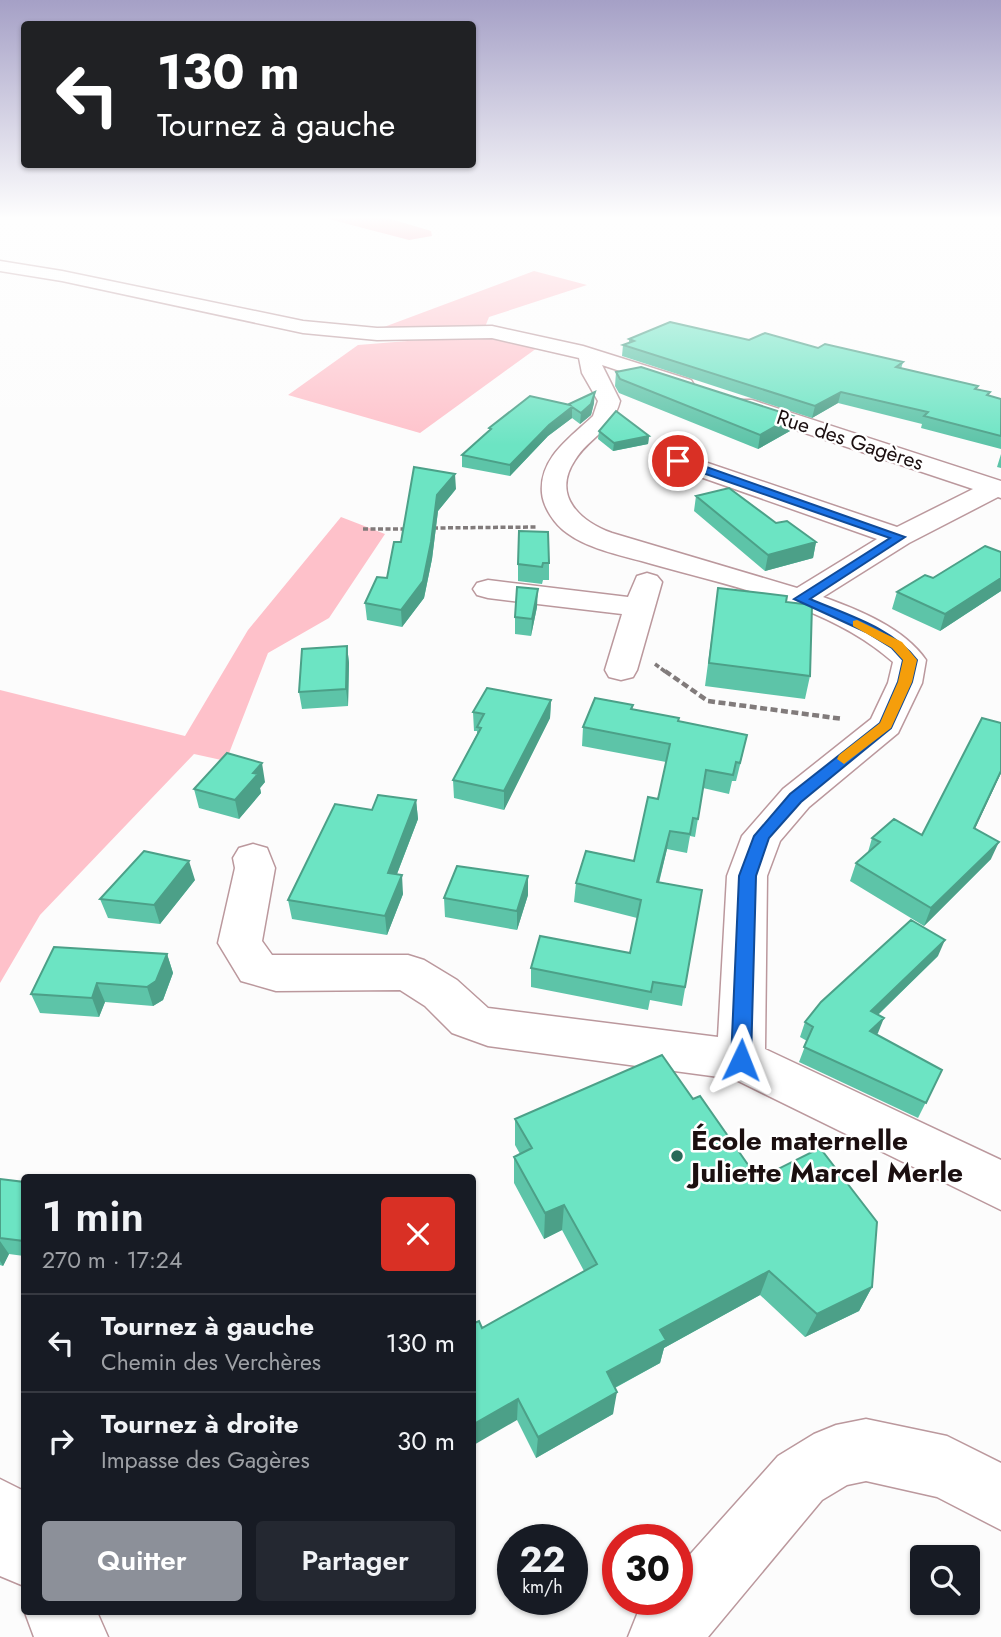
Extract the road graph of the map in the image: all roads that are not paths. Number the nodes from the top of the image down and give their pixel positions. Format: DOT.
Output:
graph roads {
  1 [pos="139,292"];
  2 [pos="590,354"];
  3 [pos="678,461"];
  4 [pos="998,489"];
  5 [pos="899,537"];
  6 [pos="673,561"];
  7 [pos="488,589"];
  8 [pos="800,599"];
  9 [pos="639,607"];
  10 [pos="624,658"];
  11 [pos="253,858"];
  12 [pos="741,1060"];
  13 [pos="1001,1186"];
  14 [pos="1001,1498"];
  15 [pos="0,1511"];
  16 [pos="21,1548"];
  17 [pos="60,1615"];
  18 [pos="73,1637"];
  19 [pos="663,1637"];
  1 -- 2 [label="street, Rue des Gagères"];
  2 -- 4 [label="street, Rue des Gagères"];
  2 -- 6 [label="street"];
  3 -- 5 [label="street"];
  4 -- 5 [label="street"];
  5 -- 8 [label="street"];
  6 -- 8 [label="street"];
  6 -- 9 [label="street"];
  7 -- 9 [label="street"];
  8 -- 12 [label="street"];
  9 -- 10 [label="street"];
  11 -- 12 [label="street"];
  12 -- 13 [label="street"];
  14 -- 19 [label="street"];
  15 -- 16 [label="street"];
  17 -- 18 [label="street"];
}
